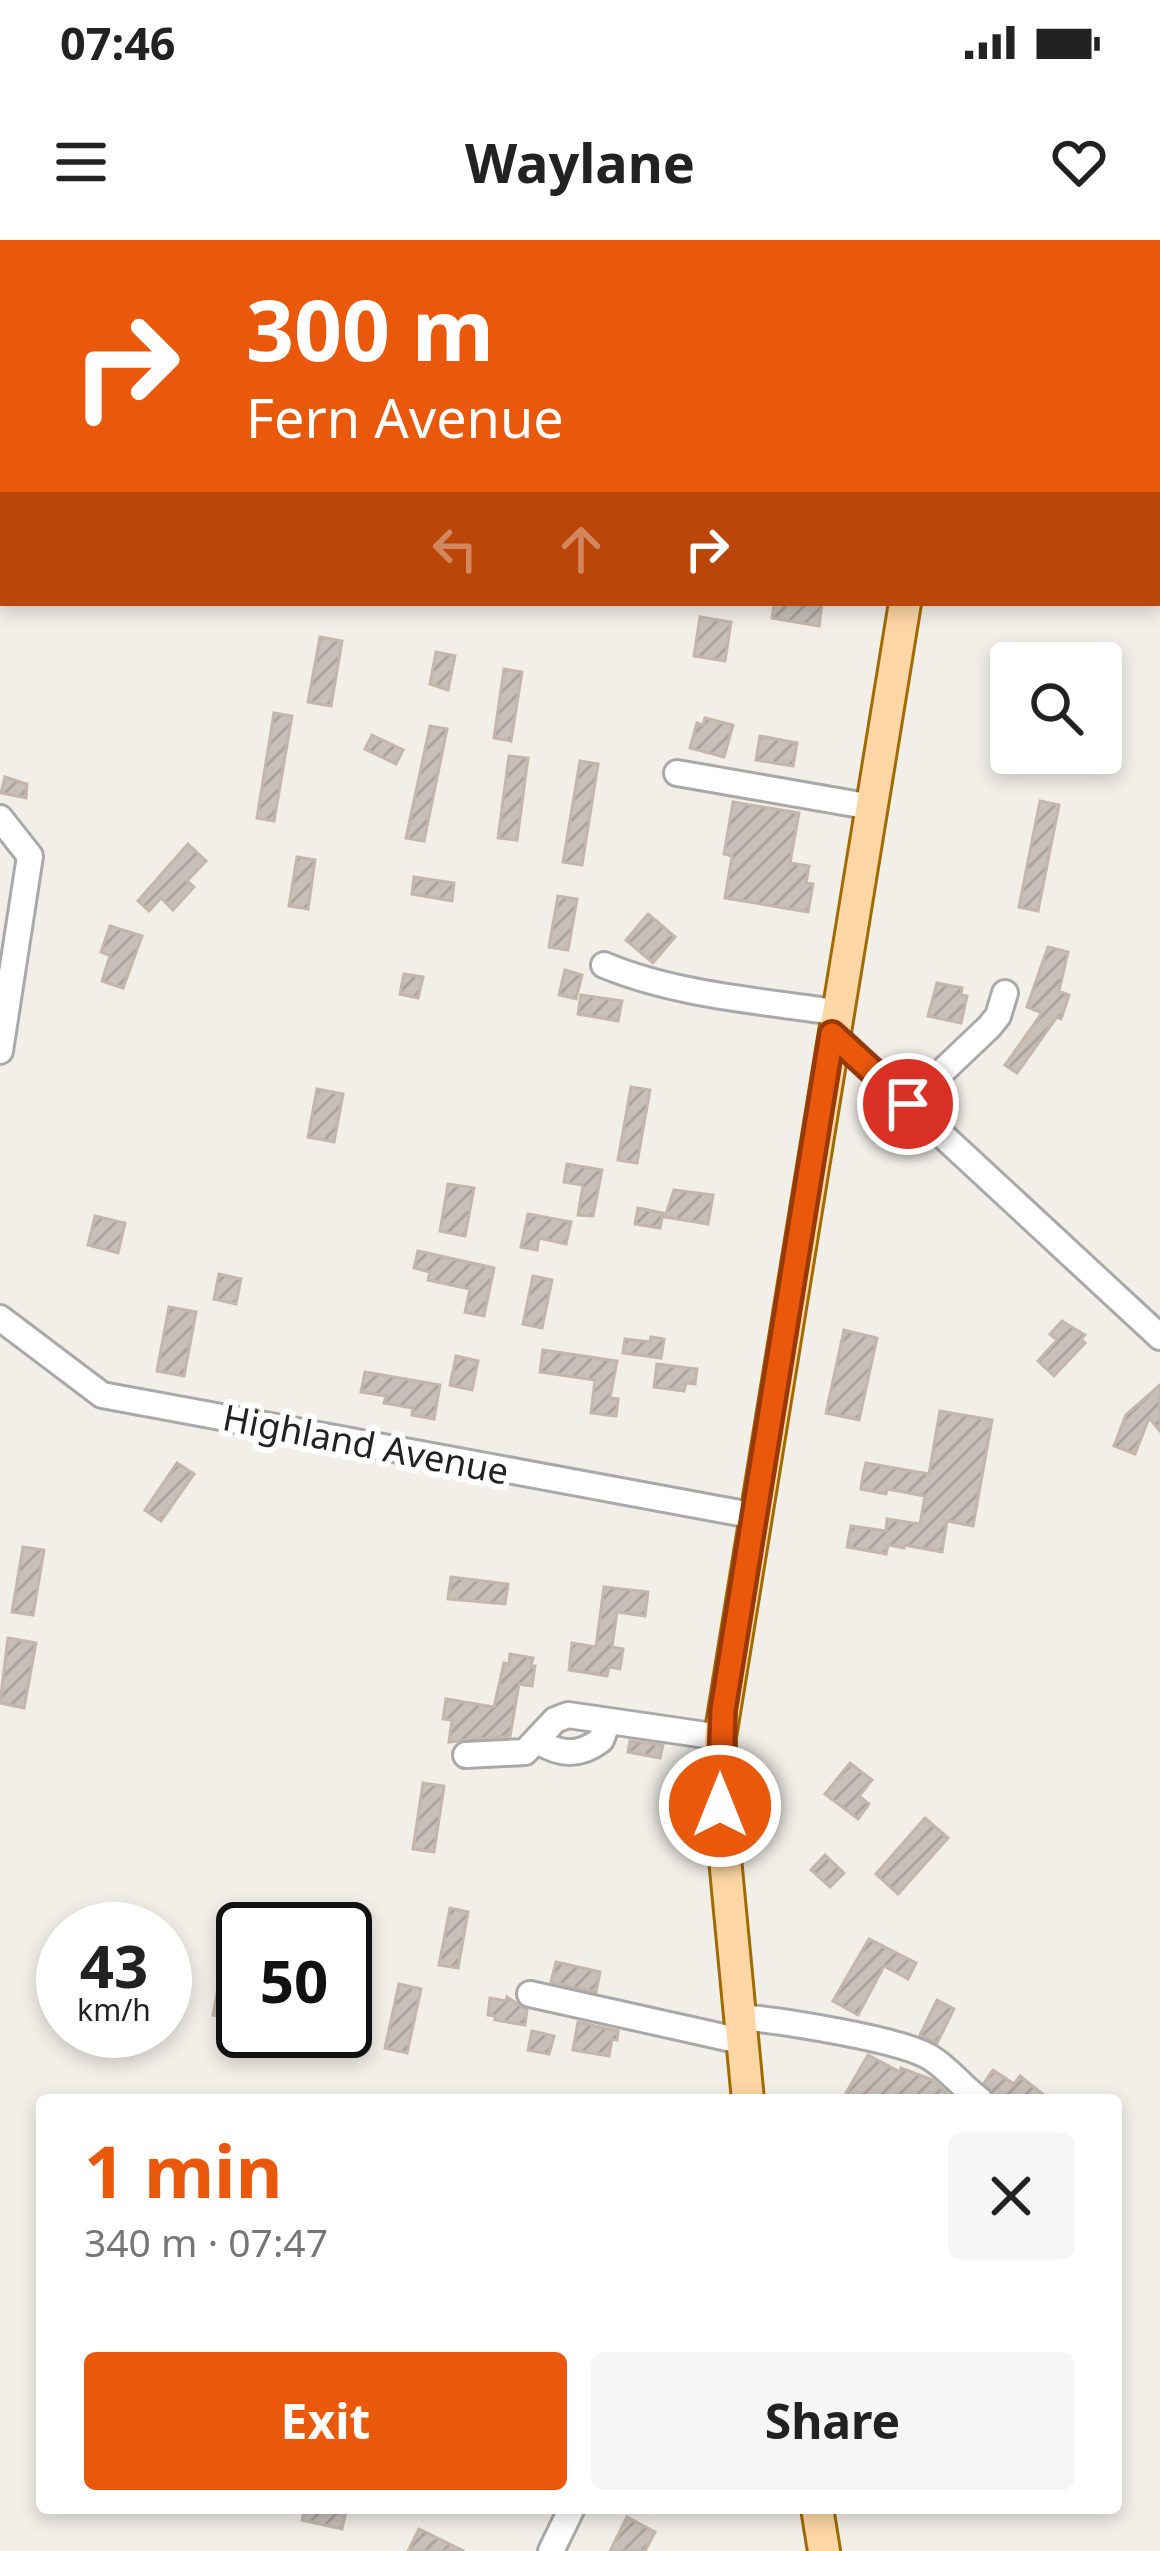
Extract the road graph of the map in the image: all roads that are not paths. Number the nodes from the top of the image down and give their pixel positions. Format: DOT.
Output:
graph roads {
  1 [pos="905,606"];
  2 [pos="677,773"];
  3 [pos="872,807"];
  4 [pos="0,818"];
  5 [pos="604,965"];
  6 [pos="1005,993"];
  7 [pos="834,1023"];
  8 [pos="0,1051"];
  9 [pos="908,1104"];
  10 [pos="0,1318"];
  11 [pos="1160,1337"];
  12 [pos="756,1516"];
  13 [pos="608,1722"];
  14 [pos="720,1737"];
  15 [pos="538,1742"];
  16 [pos="466,1755"];
  17 [pos="530,1994"];
  18 [pos="740,2029"];
  19 [pos="747,2094"];
  20 [pos="973,2094"];
  21 [pos="569,2514"];
  22 [pos="818,2514"];
  23 [pos="551,2551"];
  24 [pos="824,2551"];
  1 -- 3 [label="main road"];
  2 -- 3 [label="street"];
  3 -- 7 [label="main road"];
  4 -- 8 [label="street"];
  5 -- 7 [label="street"];
  6 -- 9 [label="street"];
  7 -- 9 [label="street"];
  7 -- 12 [label="main road"];
  9 -- 11 [label="street"];
  10 -- 12 [label="street, Highland Avenue"];
  12 -- 14 [label="main road"];
  13 -- 14 [label="street"];
  13 -- 15 [label="street"];
  13 -- 15 [label="street"];
  14 -- 18 [label="main road"];
  15 -- 16 [label="street"];
  17 -- 18 [label="street"];
  18 -- 19 [label="main road"];
  18 -- 20 [label="street"];
  21 -- 23 [label="street"];
  22 -- 24 [label="main road"];
}
